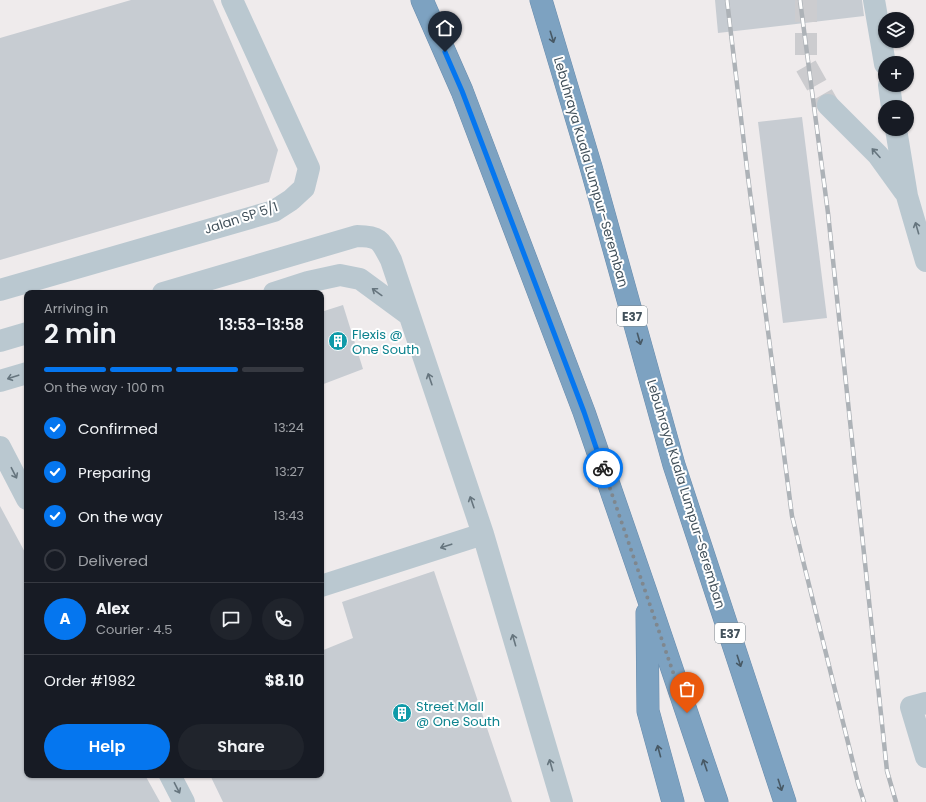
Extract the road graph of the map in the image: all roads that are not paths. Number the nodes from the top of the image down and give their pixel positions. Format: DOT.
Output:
graph roads {
  1 [pos="232,0"];
  2 [pos="422,0"];
  3 [pos="541,0"];
  4 [pos="874,0"];
  5 [pos="884,56"];
  6 [pos="828,105"];
  7 [pos="897,136"];
  8 [pos="907,196"];
  9 [pos="926,261"];
  10 [pos="0,290"];
  11 [pos="173,290"];
  12 [pos="283,290"];
  13 [pos="409,315"];
  14 [pos="24,334"];
  15 [pos="0,341"];
  16 [pos="24,374"];
  17 [pos="0,382"];
  18 [pos="0,448"];
  19 [pos="24,493"];
  20 [pos="483,534"];
  21 [pos="324,585"];
  22 [pos="647,595"];
  23 [pos="926,702"];
  24 [pos="926,757"];
  25 [pos="172,778"];
  26 [pos="184,802"];
  27 [pos="562,802"];
  28 [pos="672,802"];
  29 [pos="717,802"];
  30 [pos="785,802"];
  1 -- 10 [label="street, Jalan SP 5/1"];
  2 -- 22 [label="highway"];
  3 -- 30 [label="highway, Lebuhraya Kuala Lumpur–Seremban / E37, one-way"];
  4 -- 5 [label="street"];
  8 -- 6 [label="street, one-way"];
  7 -- 8 [label="street"];
  9 -- 8 [label="street, one-way"];
  11 -- 13 [label="street"];
  13 -- 12 [label="street, one-way"];
  20 -- 13 [label="street, one-way"];
  14 -- 15 [label="street"];
  16 -- 17 [label="street, one-way"];
  18 -- 19 [label="street, one-way"];
  20 -- 21 [label="street, one-way"];
  27 -- 20 [label="street, one-way"];
  28 -- 22 [label="highway, one-way"];
  29 -- 22 [label="highway, one-way"];
  23 -- 24 [label="street"];
  25 -- 26 [label="street, one-way"];
}
